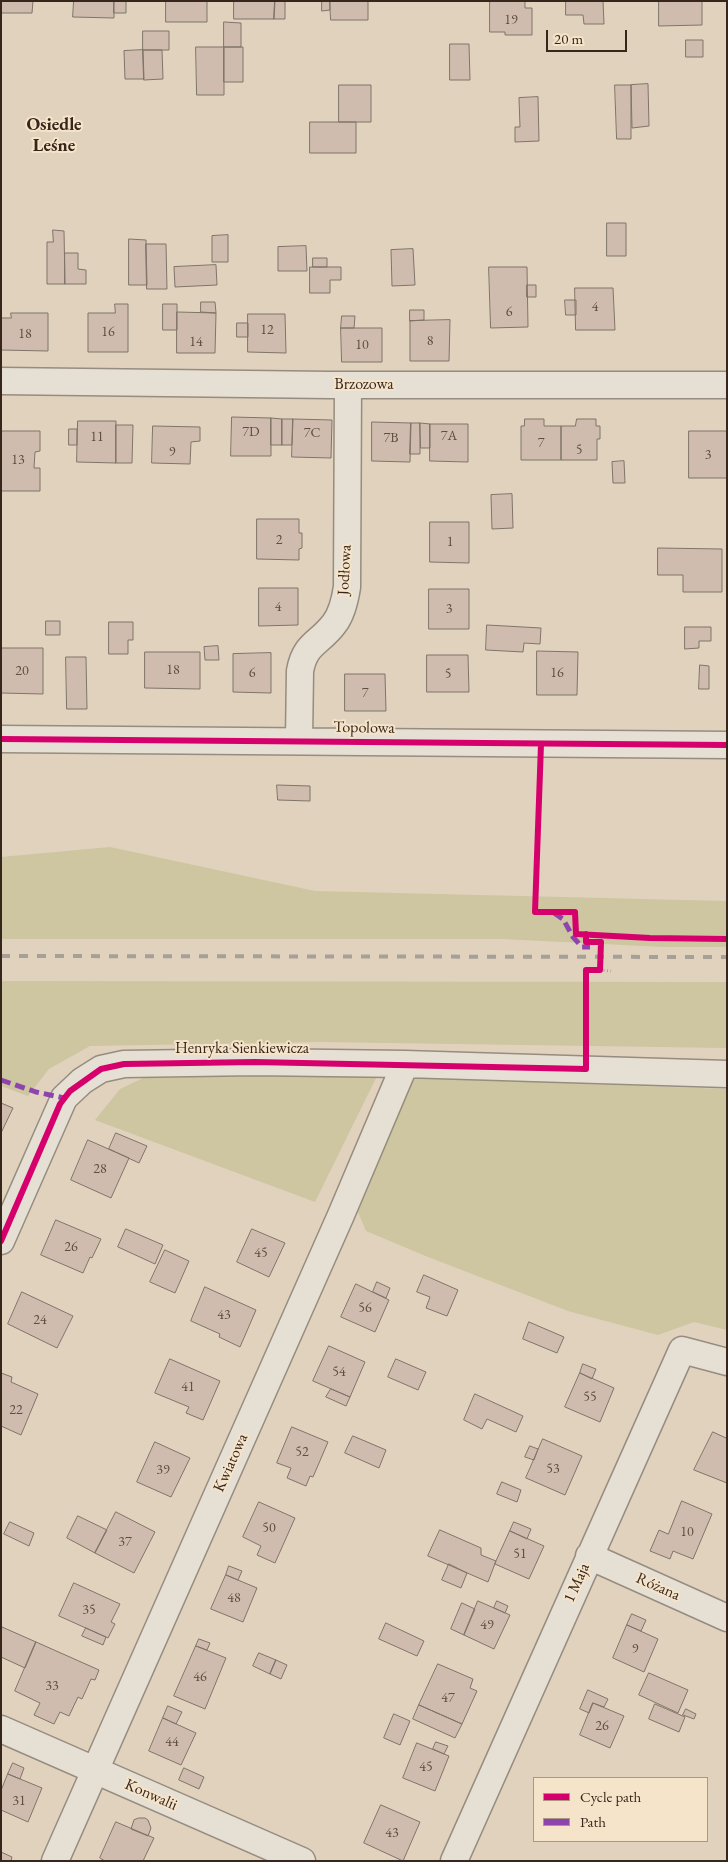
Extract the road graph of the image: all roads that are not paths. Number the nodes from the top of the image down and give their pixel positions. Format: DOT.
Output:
graph roads {
  1 [pos="1,381"];
  2 [pos="348,385"];
  3 [pos="727,385"];
  4 [pos="1,739"];
  5 [pos="299,740"];
  6 [pos="727,746"];
  7 [pos="405,1064"];
  8 [pos="727,1074"];
  9 [pos="1,1241"];
  10 [pos="727,1362"];
  11 [pos="589,1556"];
  12 [pos="727,1618"];
  13 [pos="1,1729"];
  14 [pos="95,1771"];
  15 [pos="55,1861"];
  16 [pos="302,1861"];
  17 [pos="454,1861"];
  1 -- 2 [label="street, Brzozowa"];
  2 -- 3 [label="street, Brzozowa"];
  2 -- 5 [label="street, Jodłowa"];
  4 -- 5 [label="street, Topolowa"];
  5 -- 6 [label="street, Topolowa"];
  7 -- 8 [label="street, Henryka Sienkiewicza"];
  7 -- 9 [label="street, Henryka Sienkiewicza"];
  7 -- 14 [label="street, Kwiatowa"];
  10 -- 11 [label="street, 1 Maja"];
  11 -- 12 [label="street, Różana"];
  11 -- 17 [label="street, 1 Maja"];
  13 -- 14 [label="street, Konwalii"];
  14 -- 15 [label="street, Kwiatowa"];
  14 -- 16 [label="street, Konwalii"];
}
